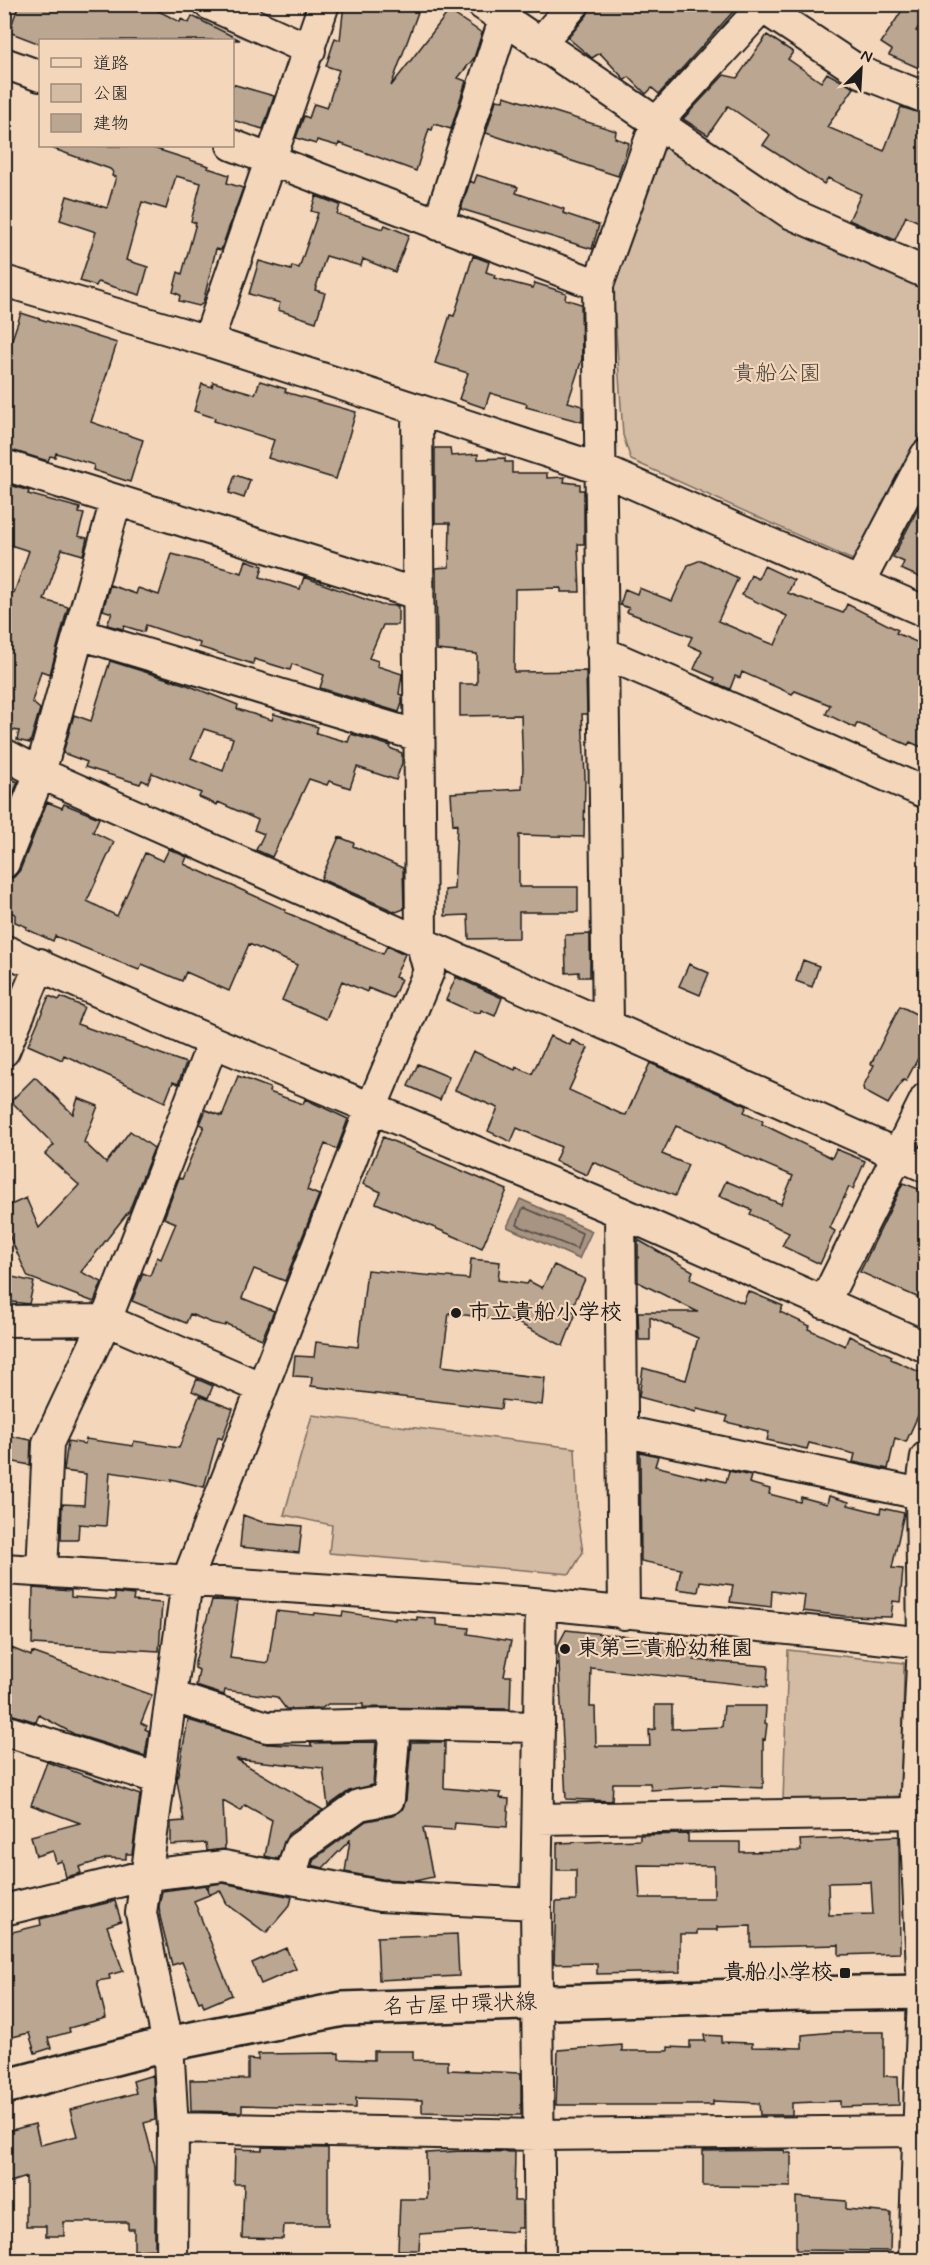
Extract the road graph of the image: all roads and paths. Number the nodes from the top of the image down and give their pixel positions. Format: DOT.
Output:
graph roads {
  1 [pos="209,4"];
  2 [pos="324,4"];
  3 [pos="574,4"];
  4 [pos="763,6"];
  5 [pos="493,12"];
  6 [pos="539,44"];
  7 [pos="310,50"];
  8 [pos="4,63"];
  9 [pos="39,76"];
  10 [pos="926,98"];
  11 [pos="656,123"];
  12 [pos="234,146"];
  13 [pos="270,159"];
  14 [pos="438,225"];
  15 [pos="926,273"];
  16 [pos="4,281"];
  17 [pos="598,285"];
  18 [pos="208,341"];
  19 [pos="417,409"];
  20 [pos="926,455"];
  21 [pos="4,465"];
  22 [pos="600,470"];
  23 [pos="116,500"];
  24 [pos="859,583"];
  25 [pos="417,594"];
  26 [pos="926,612"];
  27 [pos="79,634"];
  28 [pos="602,652"];
  29 [pos="419,736"];
  30 [pos="4,754"];
  31 [pos="40,773"];
  32 [pos="926,793"];
  33 [pos="4,863"];
  34 [pos="421,941"];
  35 [pos="4,950"];
  36 [pos="40,964"];
  37 [pos="608,1025"];
  38 [pos="213,1042"];
  39 [pos="4,1052"];
  40 [pos="926,1098"];
  41 [pos="372,1106"];
  42 [pos="896,1155"];
  43 [pos="926,1167"];
  44 [pos="620,1212"];
  45 [pos="824,1303"];
  46 [pos="106,1320"];
  47 [pos="4,1321"];
  48 [pos="926,1347"];
  49 [pos="262,1388"];
  50 [pos="621,1431"];
  51 [pos="926,1457"];
  52 [pos="921,1494"];
  53 [pos="4,1569"];
  54 [pos="42,1571"];
  55 [pos="187,1581"];
  56 [pos="542,1604"];
  57 [pos="624,1614"];
  58 [pos="924,1643"];
  59 [pos="171,1696"];
  60 [pos="395,1724"];
  61 [pos="539,1727"];
  62 [pos="4,1730"];
  63 [pos="160,1779"];
  64 [pos="915,1813"];
  65 [pos="538,1819"];
  66 [pos="147,1875"];
  67 [pos="290,1878"];
  68 [pos="536,1904"];
  69 [pos="4,1910"];
  70 [pos="924,1992"];
  71 [pos="539,2002"];
  72 [pos="168,2044"];
  73 [pos="4,2088"];
  74 [pos="172,2128"];
  75 [pos="917,2132"];
  76 [pos="538,2135"];
  77 [pos="172,2260"];
  78 [pos="540,2260"];
  79 [pos="914,2260"];
  1 -- 7 [label="street"];
  2 -- 7 [label="street"];
  3 -- 6 [label="street"];
  4 -- 10 [label="street"];
  4 -- 11 [label="street"];
  5 -- 6 [label="street"];
  5 -- 14 [label="street"];
  6 -- 11 [label="street"];
  7 -- 13 [label="street"];
  8 -- 9 [label="street"];
  11 -- 15 [label="street"];
  11 -- 17 [label="street"];
  12 -- 13 [label="street"];
  13 -- 14 [label="street"];
  13 -- 18 [label="street"];
  14 -- 17 [label="street"];
  16 -- 18 [label="street"];
  17 -- 22 [label="street"];
  18 -- 19 [label="street"];
  19 -- 22 [label="street"];
  19 -- 25 [label="street"];
  20 -- 24 [label="street"];
  21 -- 23 [label="street"];
  22 -- 24 [label="street"];
  22 -- 28 [label="street"];
  23 -- 25 [label="street"];
  23 -- 27 [label="street"];
  24 -- 26 [label="street"];
  25 -- 29 [label="street"];
  27 -- 29 [label="street"];
  27 -- 31 [label="street"];
  28 -- 32 [label="street"];
  28 -- 37 [label="street"];
  29 -- 34 [label="street"];
  30 -- 31 [label="street"];
  31 -- 33 [label="street"];
  31 -- 34 [label="street"];
  34 -- 37 [label="street"];
  34 -- 41 [label="street"];
  35 -- 36 [label="street"];
  36 -- 38 [label="street"];
  36 -- 39 [label="street"];
  37 -- 42 [label="street"];
  38 -- 41 [label="street"];
  38 -- 46 [label="street"];
  40 -- 42 [label="street"];
  41 -- 44 [label="street"];
  41 -- 49 [label="street"];
  42 -- 43 [label="street"];
  42 -- 45 [label="street"];
  44 -- 45 [label="street"];
  44 -- 50 [label="street"];
  45 -- 48 [label="street"];
  46 -- 47 [label="street"];
  46 -- 49 [label="street"];
  46 -- 54 [label="street"];
  49 -- 55 [label="street"];
  50 -- 52 [label="street"];
  50 -- 57 [label="street"];
  51 -- 52 [label="street"];
  52 -- 58 [label="street"];
  53 -- 54 [label="street"];
  54 -- 55 [label="street"];
  55 -- 56 [label="street"];
  55 -- 59 [label="street"];
  56 -- 57 [label="street"];
  56 -- 61 [label="street"];
  57 -- 58 [label="street"];
  58 -- 64 [label="street"];
  59 -- 60 [label="street"];
  59 -- 63 [label="street"];
  60 -- 61 [label="street"];
  60 -- 67 [label="street"];
  61 -- 65 [label="street"];
  62 -- 63 [label="street"];
  63 -- 66 [label="street"];
  64 -- 65 [label="street"];
  64 -- 70 [label="street"];
  65 -- 68 [label="street"];
  66 -- 67 [label="street"];
  66 -- 69 [label="street"];
  66 -- 72 [label="street"];
  67 -- 68 [label="street"];
  68 -- 71 [label="street"];
  70 -- 71 [label="main road, 名古屋中環状線"];
  70 -- 75 [label="street"];
  71 -- 72 [label="main road, 名古屋中環状線"];
  71 -- 76 [label="street"];
  72 -- 73 [label="main road, 名古屋中環状線"];
  72 -- 74 [label="street"];
  74 -- 76 [label="street"];
  74 -- 77 [label="street"];
  75 -- 76 [label="street"];
  75 -- 79 [label="street"];
  76 -- 78 [label="street"];
}
